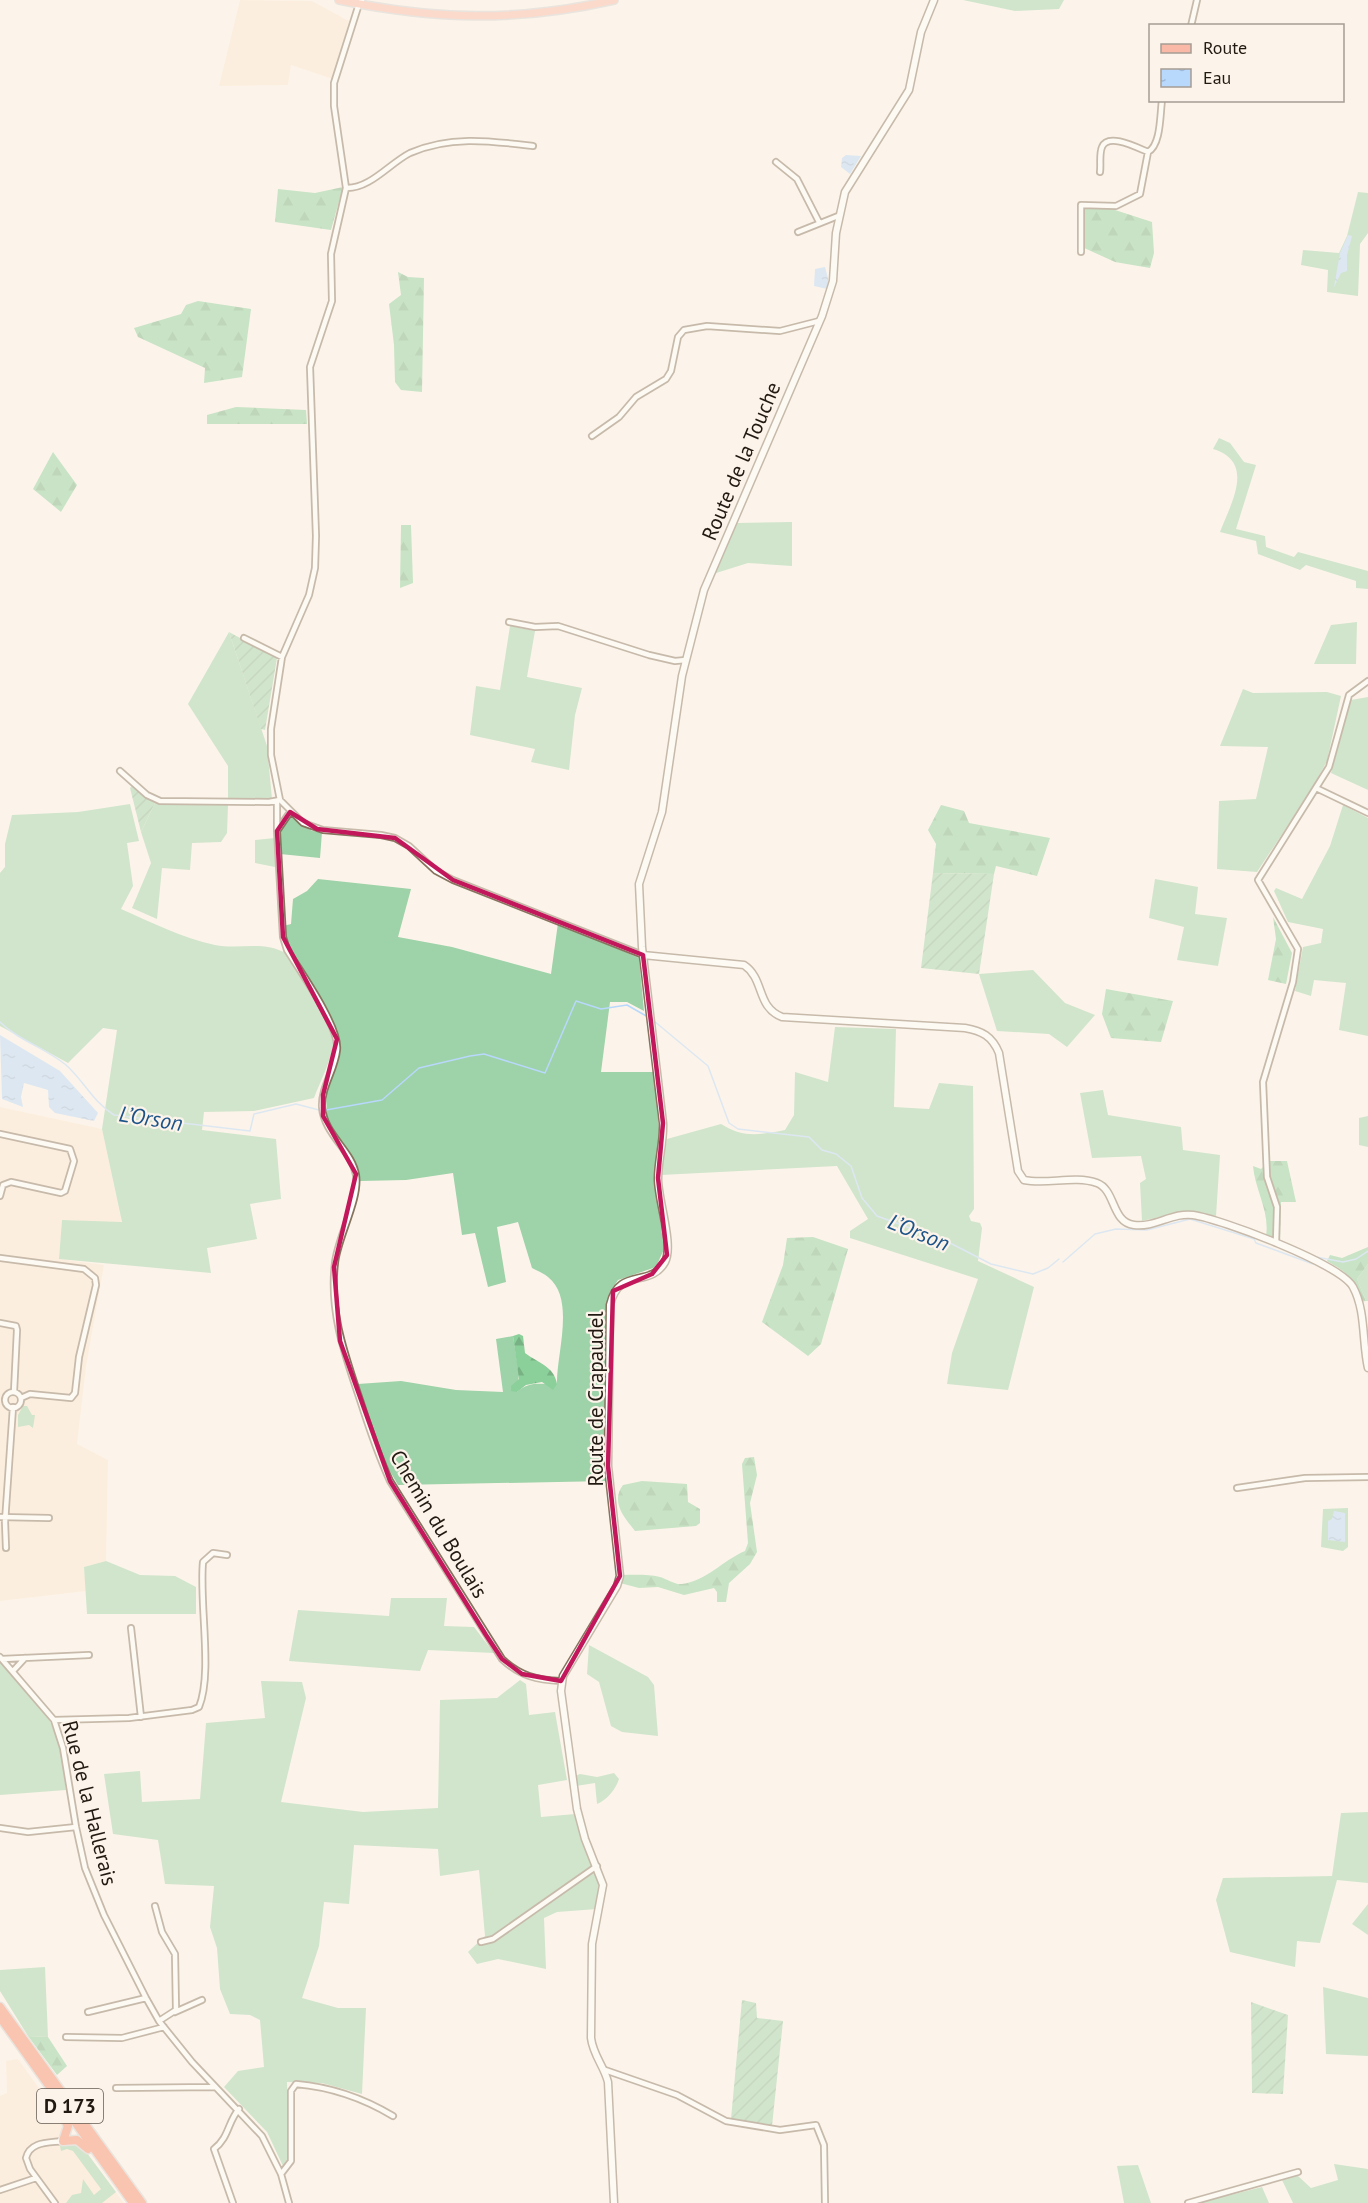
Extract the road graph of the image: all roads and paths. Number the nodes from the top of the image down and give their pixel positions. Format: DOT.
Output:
graph roads {
  1 [pos="339,0"];
  2 [pos="614,0"];
  3 [pos="934,0"];
  4 [pos="1197,0"];
  5 [pos="361,2"];
  6 [pos="1191,24"];
  7 [pos="1162,102"];
  8 [pos="534,146"];
  9 [pos="1148,152"];
  10 [pos="776,162"];
  11 [pos="1100,172"];
  12 [pos="346,188"];
  13 [pos="838,216"];
  14 [pos="819,222"];
  15 [pos="798,232"];
  16 [pos="1081,252"];
  17 [pos="819,321"];
  18 [pos="592,436"];
  19 [pos="509,622"];
  20 [pos="244,638"];
  21 [pos="282,657"];
  22 [pos="686,660"];
  23 [pos="1368,681"];
  24 [pos="120,771"];
  25 [pos="1316,788"];
  26 [pos="278,801"];
  27 [pos="290,812"];
  28 [pos="1368,813"];
  29 [pos="277,831"];
  30 [pos="643,955"];
  31 [pos="0,1134"];
  32 [pos="0,1196"];
  33 [pos="1275,1245"];
  34 [pos="0,1258"];
  35 [pos="0,1323"];
  36 [pos="1368,1368"];
  37 [pos="14,1392"];
  38 [pos="21,1398"];
  39 [pos="3,1402"];
  40 [pos="13,1407"];
  41 [pos="0,1471"];
  42 [pos="8,1472"];
  43 [pos="1368,1477"];
  44 [pos="1237,1488"];
  45 [pos="2,1517"];
  46 [pos="49,1518"];
  47 [pos="6,1548"];
  48 [pos="227,1555"];
  49 [pos="131,1628"];
  50 [pos="89,1654"];
  51 [pos="1,1658"];
  52 [pos="25,1658"];
  53 [pos="13,1671"];
  54 [pos="561,1681"];
  55 [pos="141,1716"];
  56 [pos="54,1720"];
  57 [pos="76,1827"];
  58 [pos="0,1828"];
  59 [pos="597,1866"];
  60 [pos="155,1906"];
  61 [pos="481,1942"];
  62 [pos="146,1998"];
  63 [pos="202,2000"];
  64 [pos="0,2007"];
  65 [pos="88,2012"];
  66 [pos="175,2012"];
  67 [pos="0,2017"];
  68 [pos="159,2021"];
  69 [pos="164,2027"];
  70 [pos="66,2037"];
  71 [pos="605,2070"];
  72 [pos="37,2072"];
  73 [pos="215,2087"];
  74 [pos="116,2088"];
  75 [pos="239,2109"];
  76 [pos="393,2116"];
  77 [pos="63,2141"];
  78 [pos="1298,2172"];
  79 [pos="281,2174"];
  80 [pos="36,2178"];
  81 [pos="0,2190"];
  82 [pos="131,2200"];
  83 [pos="55,2203"];
  84 [pos="142,2203"];
  85 [pos="233,2203"];
  86 [pos="289,2203"];
  87 [pos="614,2203"];
  88 [pos="825,2203"];
  89 [pos="1188,2203"];
  1 -- 5 [label="main road"];
  2 -- 5 [label="main road"];
  3 -- 13 [label="street, Route de la Touche"];
  4 -- 6 [label="street"];
  5 -- 12 [label="street"];
  7 -- 9 [label="street"];
  8 -- 12 [label="street"];
  9 -- 11 [label="street"];
  9 -- 16 [label="street"];
  10 -- 14 [label="street"];
  12 -- 21 [label="street"];
  13 -- 14 [label="street"];
  13 -- 17 [label="street, Route de la Touche"];
  14 -- 15 [label="street"];
  17 -- 18 [label="street"];
  17 -- 22 [label="street, Route de la Touche"];
  19 -- 22 [label="street"];
  20 -- 21 [label="street"];
  21 -- 26 [label="street"];
  22 -- 30 [label="street, Route de la Touche"];
  23 -- 25 [label="street"];
  24 -- 26 [label="street"];
  25 -- 28 [label="street"];
  25 -- 33 [label="street"];
  26 -- 27 [label="street"];
  26 -- 29 [label="street"];
  27 -- 29 [label="street"];
  27 -- 30 [label="street"];
  29 -- 54 [label="street, Chemin du Boulais"];
  30 -- 33 [label="street"];
  30 -- 54 [label="street, Route de Crapaudel"];
  31 -- 32 [label="street"];
  33 -- 36 [label="street"];
  34 -- 38 [label="street"];
  35 -- 37 [label="street"];
  37 -- 38 [label="street"];
  37 -- 39 [label="street"];
  38 -- 40 [label="street"];
  39 -- 40 [label="street"];
  40 -- 42 [label="street"];
  41 -- 42 [label="street"];
  42 -- 45 [label="street"];
  43 -- 44 [label="street"];
  45 -- 46 [label="street"];
  45 -- 47 [label="street"];
  48 -- 55 [label="street"];
  49 -- 55 [label="street"];
  50 -- 52 [label="street"];
  51 -- 52 [label="street"];
  51 -- 53 [label="street, Rue de la Hallerais"];
  52 -- 53 [label="street"];
  53 -- 56 [label="street, Rue de la Hallerais"];
  54 -- 59 [label="street"];
  55 -- 56 [label="street"];
  56 -- 57 [label="street, Rue de la Hallerais"];
  57 -- 58 [label="street"];
  57 -- 62 [label="street, Rue de la Hallerais"];
  59 -- 61 [label="street"];
  59 -- 71 [label="street"];
  60 -- 66 [label="street"];
  62 -- 65 [label="street"];
  62 -- 68 [label="street, Rue de la Hallerais"];
  63 -- 66 [label="street"];
  64 -- 84 [label="highway, D 173"];
  66 -- 68 [label="street"];
  67 -- 72 [label="highway, D 173"];
  68 -- 69 [label="street, Rue de la Hallerais"];
  69 -- 70 [label="street"];
  69 -- 73 [label="street, Rue de la Hallerais"];
  71 -- 87 [label="street"];
  71 -- 88 [label="street"];
  72 -- 77 [label="highway"];
  72 -- 82 [label="highway, D 173"];
  73 -- 74 [label="street"];
  73 -- 75 [label="street, Rue de la Hallerais"];
  75 -- 79 [label="street, Rue de la Hallerais"];
  75 -- 85 [label="street"];
  76 -- 79 [label="street"];
  77 -- 80 [label="street"];
  77 -- 82 [label="highway"];
  78 -- 89 [label="street"];
  79 -- 86 [label="street, Rue de la Hallerais"];
  80 -- 81 [label="street"];
  80 -- 83 [label="street"];
}
